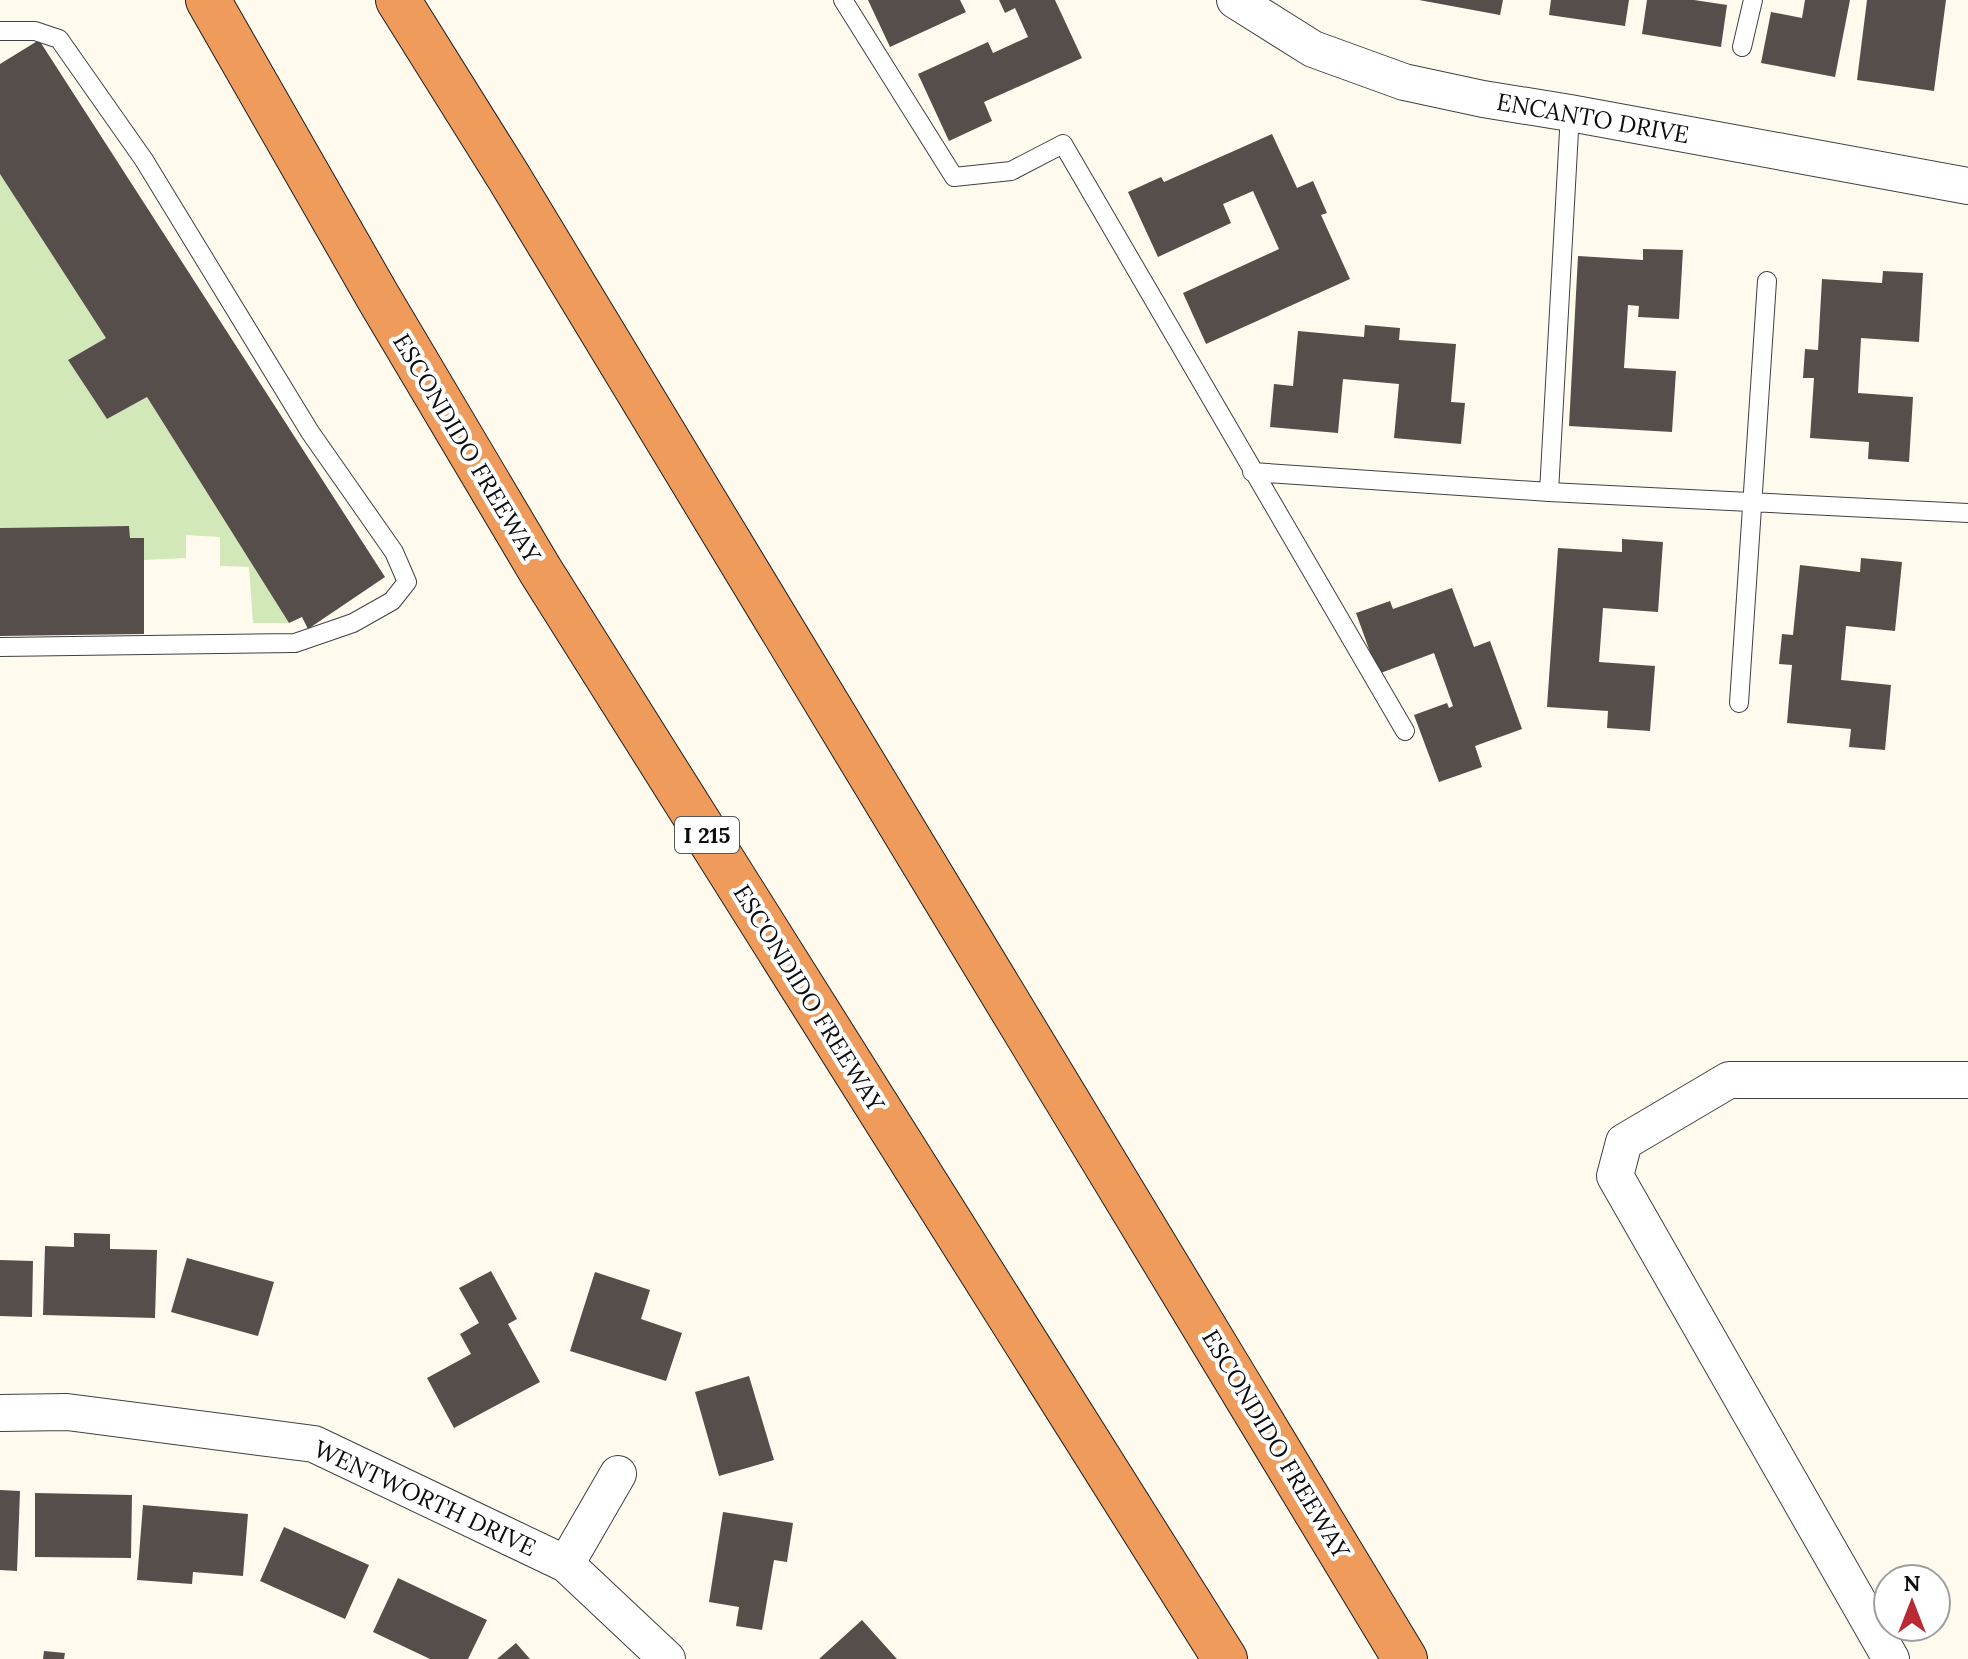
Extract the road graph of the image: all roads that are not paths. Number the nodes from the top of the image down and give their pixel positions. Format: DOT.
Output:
graph roads {
  1 [pos="208,0"];
  2 [pos="398,0"];
  3 [pos="843,0"];
  4 [pos="1235,0"];
  5 [pos="1753,0"];
  6 [pos="0,31"];
  7 [pos="1742,47"];
  8 [pos="1570,113"];
  9 [pos="1966,182"];
  10 [pos="1767,281"];
  11 [pos="1252,472"];
  12 [pos="1549,492"];
  13 [pos="1754,500"];
  14 [pos="1968,513"];
  15 [pos="0,647"];
  16 [pos="1739,703"];
  17 [pos="1405,731"];
  18 [pos="1968,1080"];
  19 [pos="0,1413"];
  20 [pos="618,1474"];
  21 [pos="566,1564"];
  22 [pos="667,1659"];
  23 [pos="1225,1659"];
  24 [pos="1405,1659"];
  25 [pos="1891,1659"];
  1 -- 23 [label="highway, ESCONDIDO FREEWAY / I 215"];
  2 -- 24 [label="highway, ESCONDIDO FREEWAY"];
  3 -- 11 [label="lane"];
  4 -- 8 [label="street, ENCANTO DRIVE"];
  5 -- 7 [label="lane"];
  6 -- 15 [label="lane"];
  8 -- 9 [label="street, ENCANTO DRIVE"];
  8 -- 12 [label="lane"];
  10 -- 13 [label="lane"];
  11 -- 12 [label="lane"];
  11 -- 17 [label="lane"];
  12 -- 13 [label="lane"];
  13 -- 14 [label="lane"];
  13 -- 16 [label="lane"];
  18 -- 25 [label="street"];
  19 -- 21 [label="street, WENTWORTH DRIVE"];
  20 -- 21 [label="street"];
  21 -- 22 [label="street, WENTWORTH DRIVE"];
}
